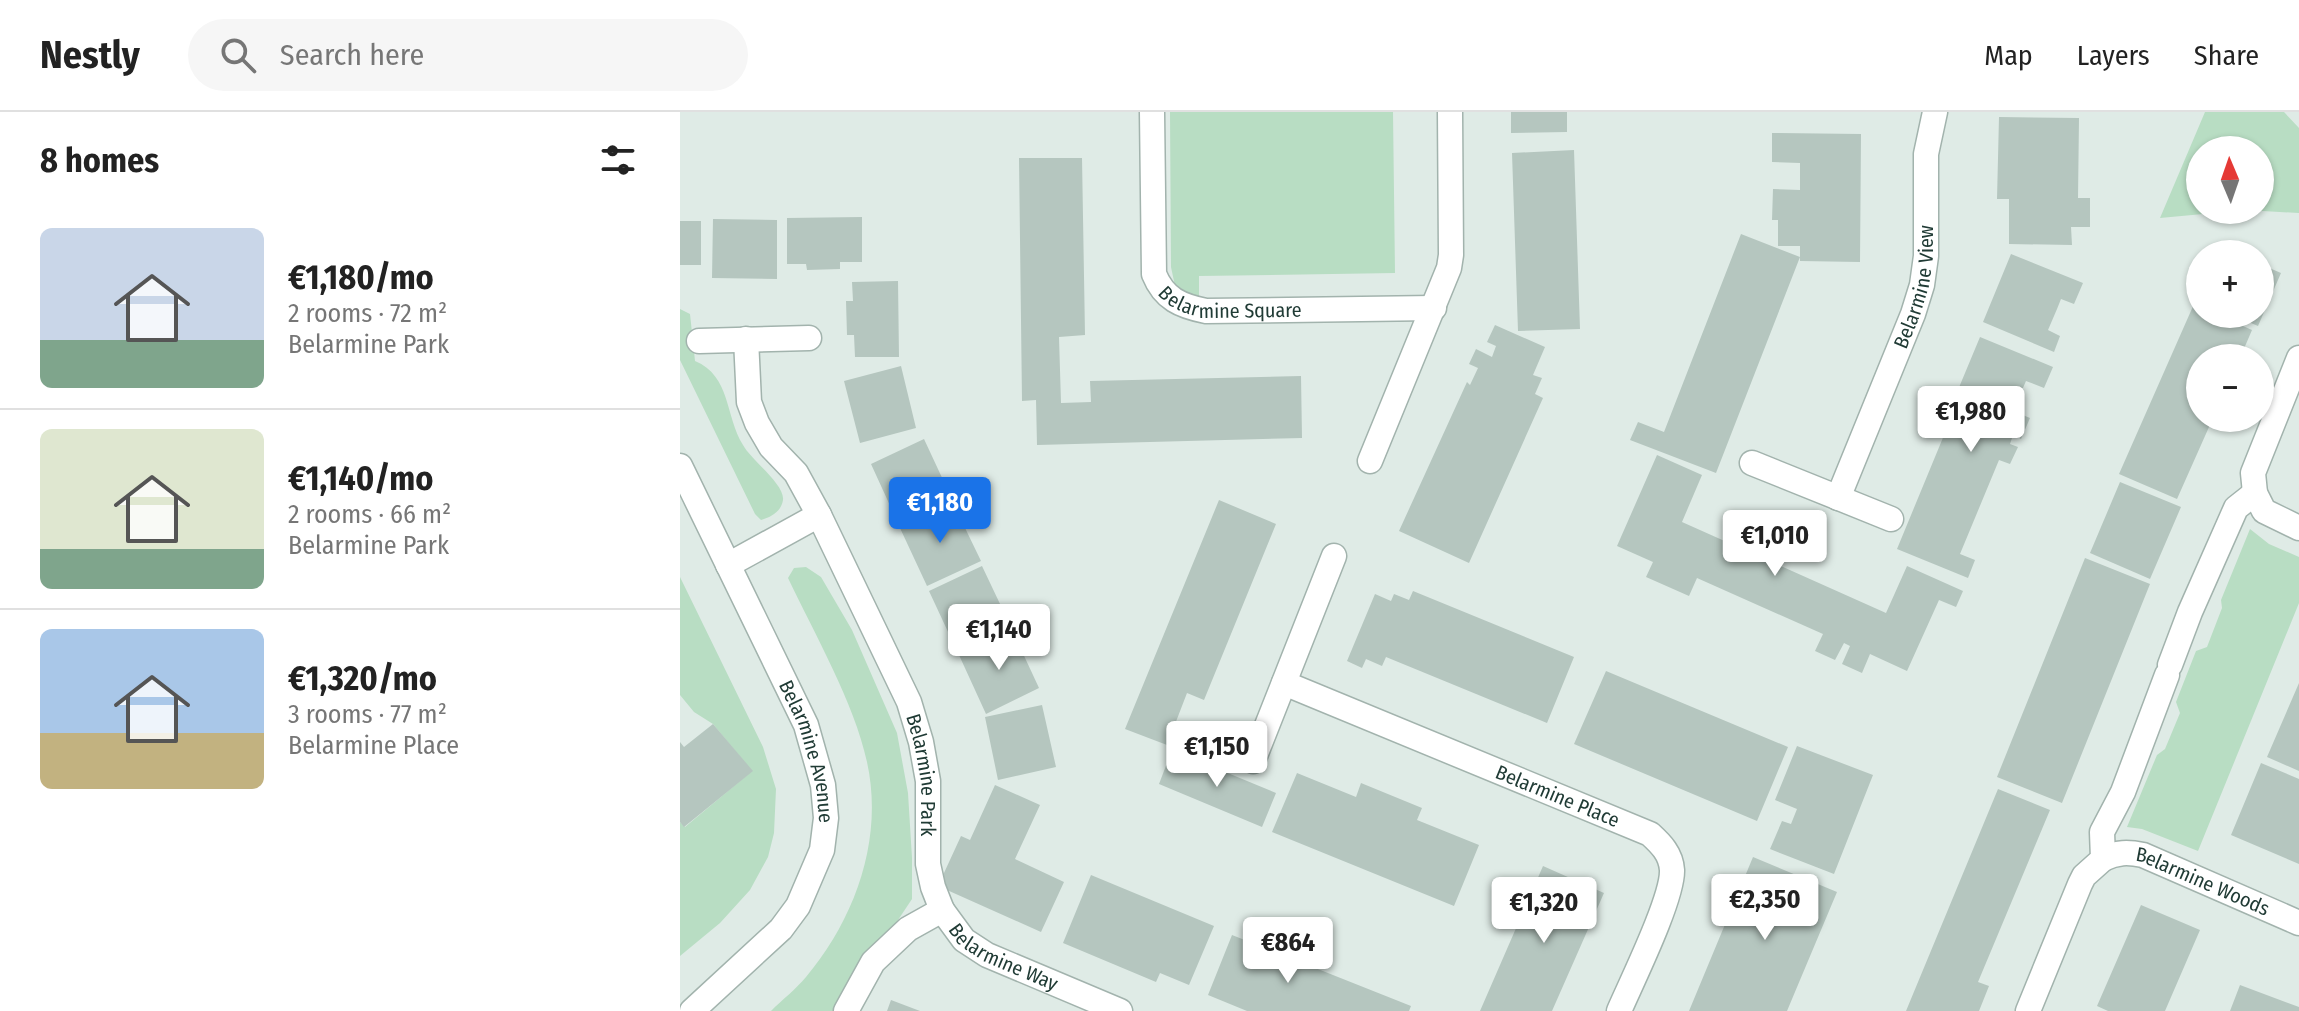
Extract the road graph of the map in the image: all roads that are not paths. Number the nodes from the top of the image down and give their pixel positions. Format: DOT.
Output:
graph roads {
  1 [pos="1152,112"];
  2 [pos="1450,112"];
  3 [pos="1935,112"];
  4 [pos="1434,308"];
  5 [pos="809,338"];
  6 [pos="746,339"];
  7 [pos="699,341"];
  8 [pos="2299,358"];
  9 [pos="1370,461"];
  10 [pos="1752,463"];
  11 [pos="680,466"];
  12 [pos="2255,493"];
  13 [pos="1838,498"];
  14 [pos="819,515"];
  15 [pos="1891,519"];
  16 [pos="2299,528"];
  17 [pos="1334,556"];
  18 [pos="728,565"];
  19 [pos="1284,683"];
  20 [pos="1253,761"];
  21 [pos="2103,859"];
  22 [pos="942,910"];
  23 [pos="2299,923"];
  24 [pos="692,1011"];
  25 [pos="846,1011"];
  26 [pos="1120,1011"];
  27 [pos="1619,1011"];
  28 [pos="2028,1011"];
  1 -- 4 [label="street, Belarmine Square"];
  2 -- 4 [label="street"];
  3 -- 13 [label="street, Belarmine View"];
  4 -- 9 [label="street"];
  5 -- 6 [label="street"];
  6 -- 7 [label="street"];
  6 -- 14 [label="street, Belarmine Park"];
  8 -- 12 [label="street"];
  10 -- 13 [label="street"];
  11 -- 18 [label="street, Belarmine Avenue"];
  12 -- 16 [label="street"];
  12 -- 21 [label="street, Belarmine Woods"];
  13 -- 15 [label="street"];
  14 -- 18 [label="street"];
  14 -- 22 [label="street, Belarmine Park"];
  17 -- 19 [label="street"];
  18 -- 24 [label="street, Belarmine Avenue"];
  19 -- 20 [label="street"];
  19 -- 27 [label="street, Belarmine Place"];
  21 -- 23 [label="street, Belarmine Woods"];
  21 -- 28 [label="street, Belarmine Woods"];
  22 -- 25 [label="street"];
  22 -- 26 [label="street, Belarmine Way"];
}
